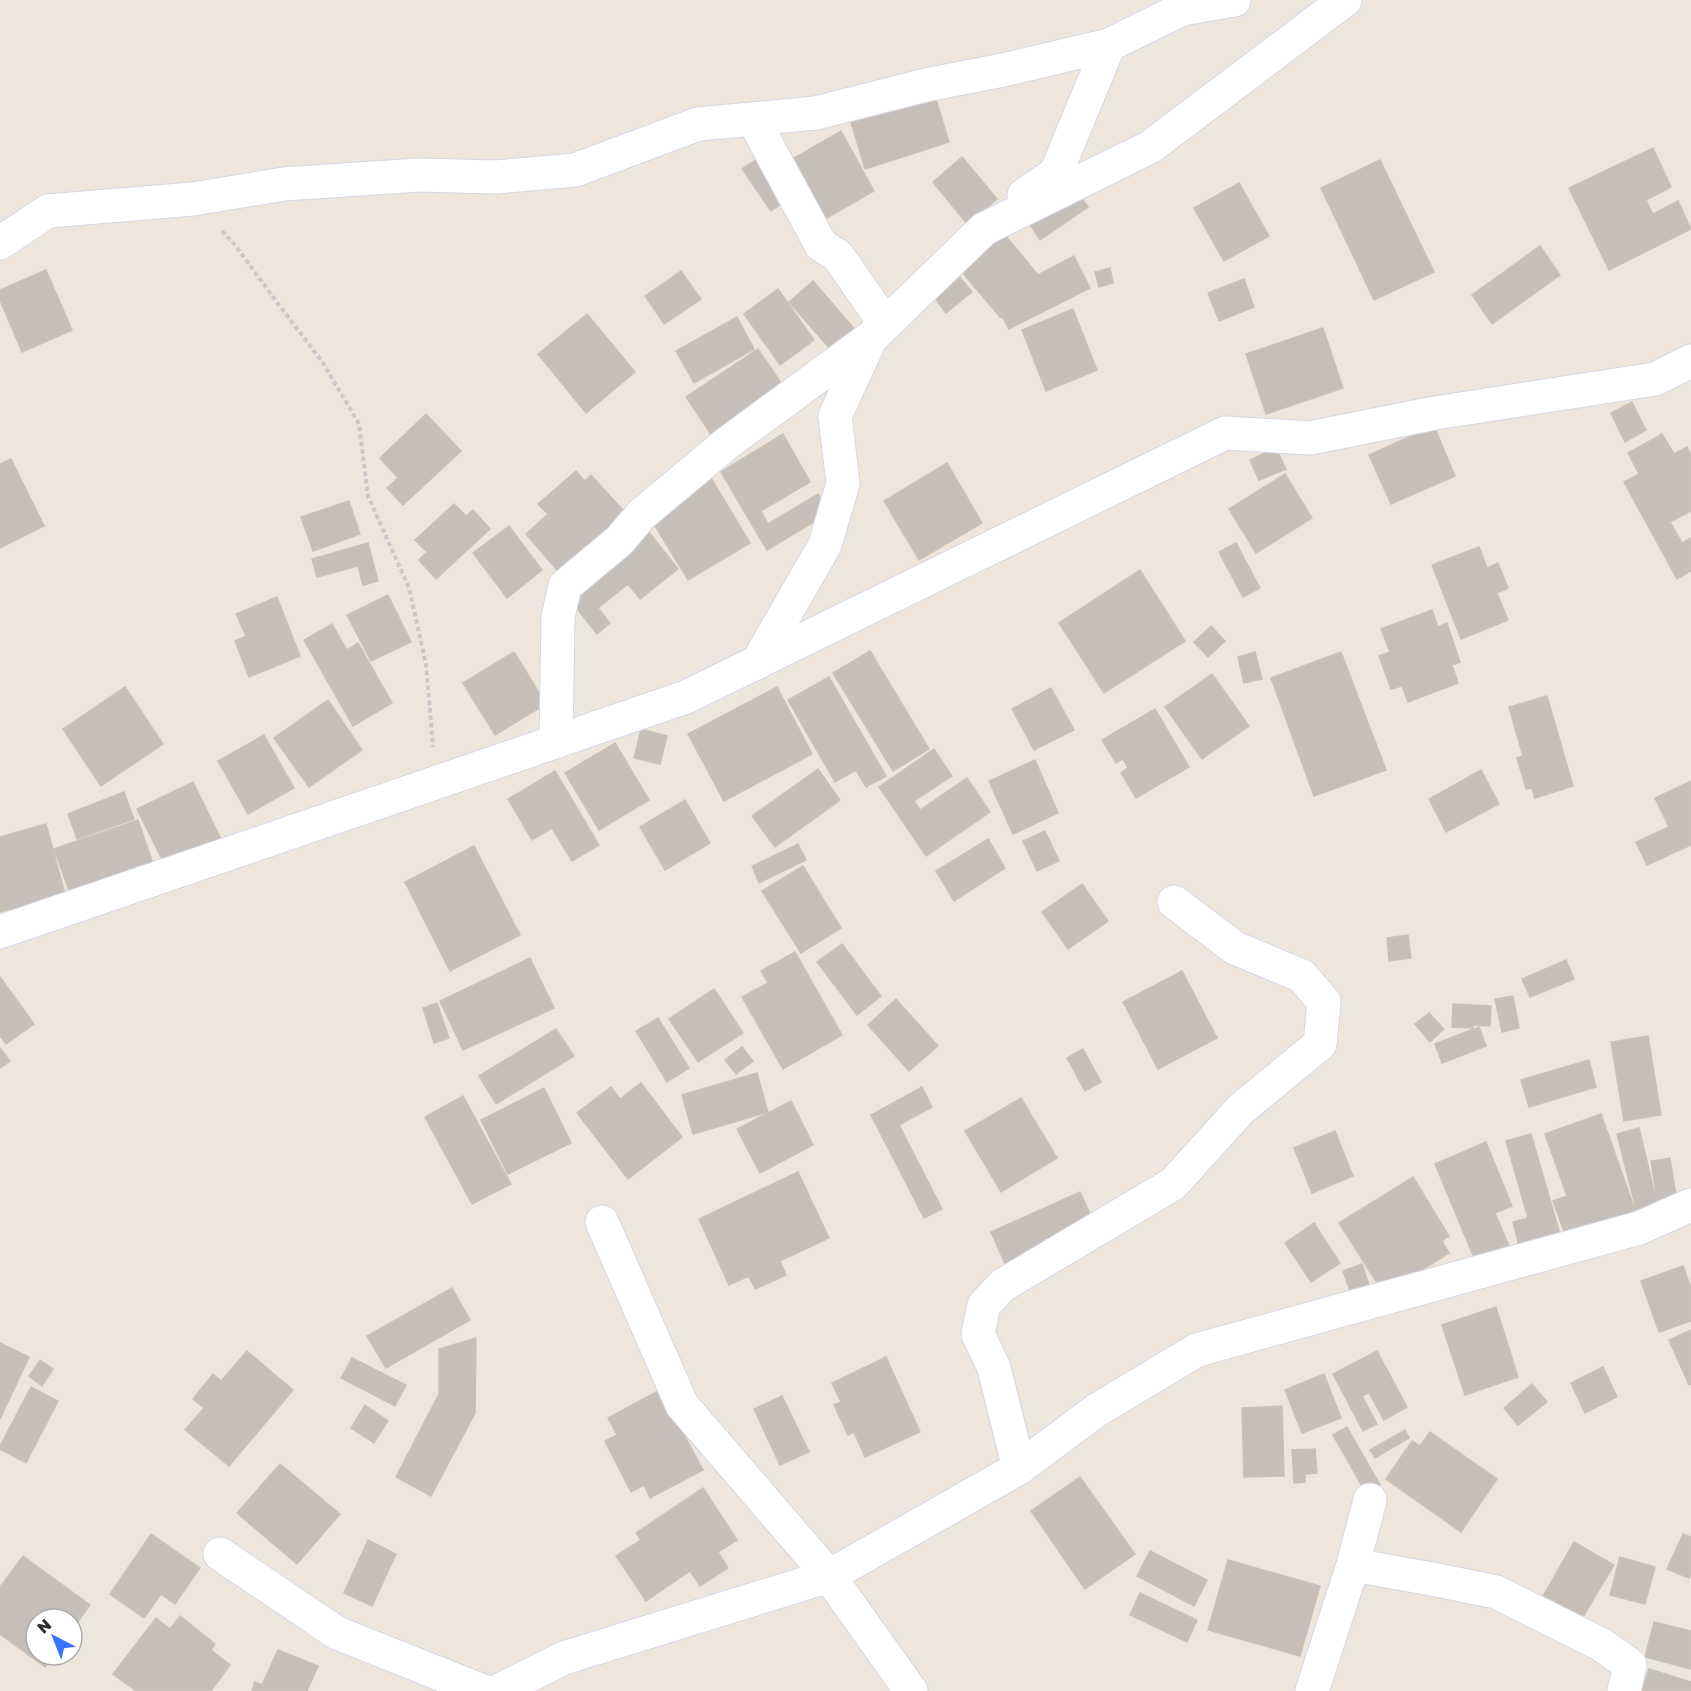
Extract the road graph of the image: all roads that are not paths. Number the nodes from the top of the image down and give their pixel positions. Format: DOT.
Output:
graph roads {
  1 [pos="1234,0"];
  2 [pos="1345,0"];
  3 [pos="1109,45"];
  4 [pos="753,119"];
  5 [pos="0,243"];
  6 [pos="878,329"];
  7 [pos="1691,361"];
  8 [pos="757,663"];
  9 [pos="556,742"];
  10 [pos="1174,902"];
  11 [pos="0,932"];
  12 [pos="1691,1205"];
  13 [pos="602,1222"];
  14 [pos="1019,1468"];
  15 [pos="1370,1500"];
  16 [pos="220,1554"];
  17 [pos="1353,1565"];
  18 [pos="829,1576"];
  19 [pos="483,1691"];
  20 [pos="498,1691"];
  21 [pos="911,1691"];
  22 [pos="1312,1691"];
  23 [pos="1624,1691"];
  1 -- 3 [label="street"];
  2 -- 6 [label="street"];
  3 -- 4 [label="street"];
  3 -- 6 [label="street"];
  4 -- 5 [label="street"];
  4 -- 6 [label="street"];
  6 -- 8 [label="street"];
  6 -- 9 [label="street"];
  7 -- 8 [label="street"];
  8 -- 9 [label="street"];
  9 -- 11 [label="street"];
  10 -- 14 [label="street"];
  12 -- 14 [label="street"];
  13 -- 18 [label="street"];
  14 -- 18 [label="street"];
  15 -- 17 [label="street"];
  16 -- 19 [label="street"];
  17 -- 22 [label="street"];
  17 -- 23 [label="street"];
  18 -- 20 [label="street"];
  18 -- 21 [label="street"];
}
